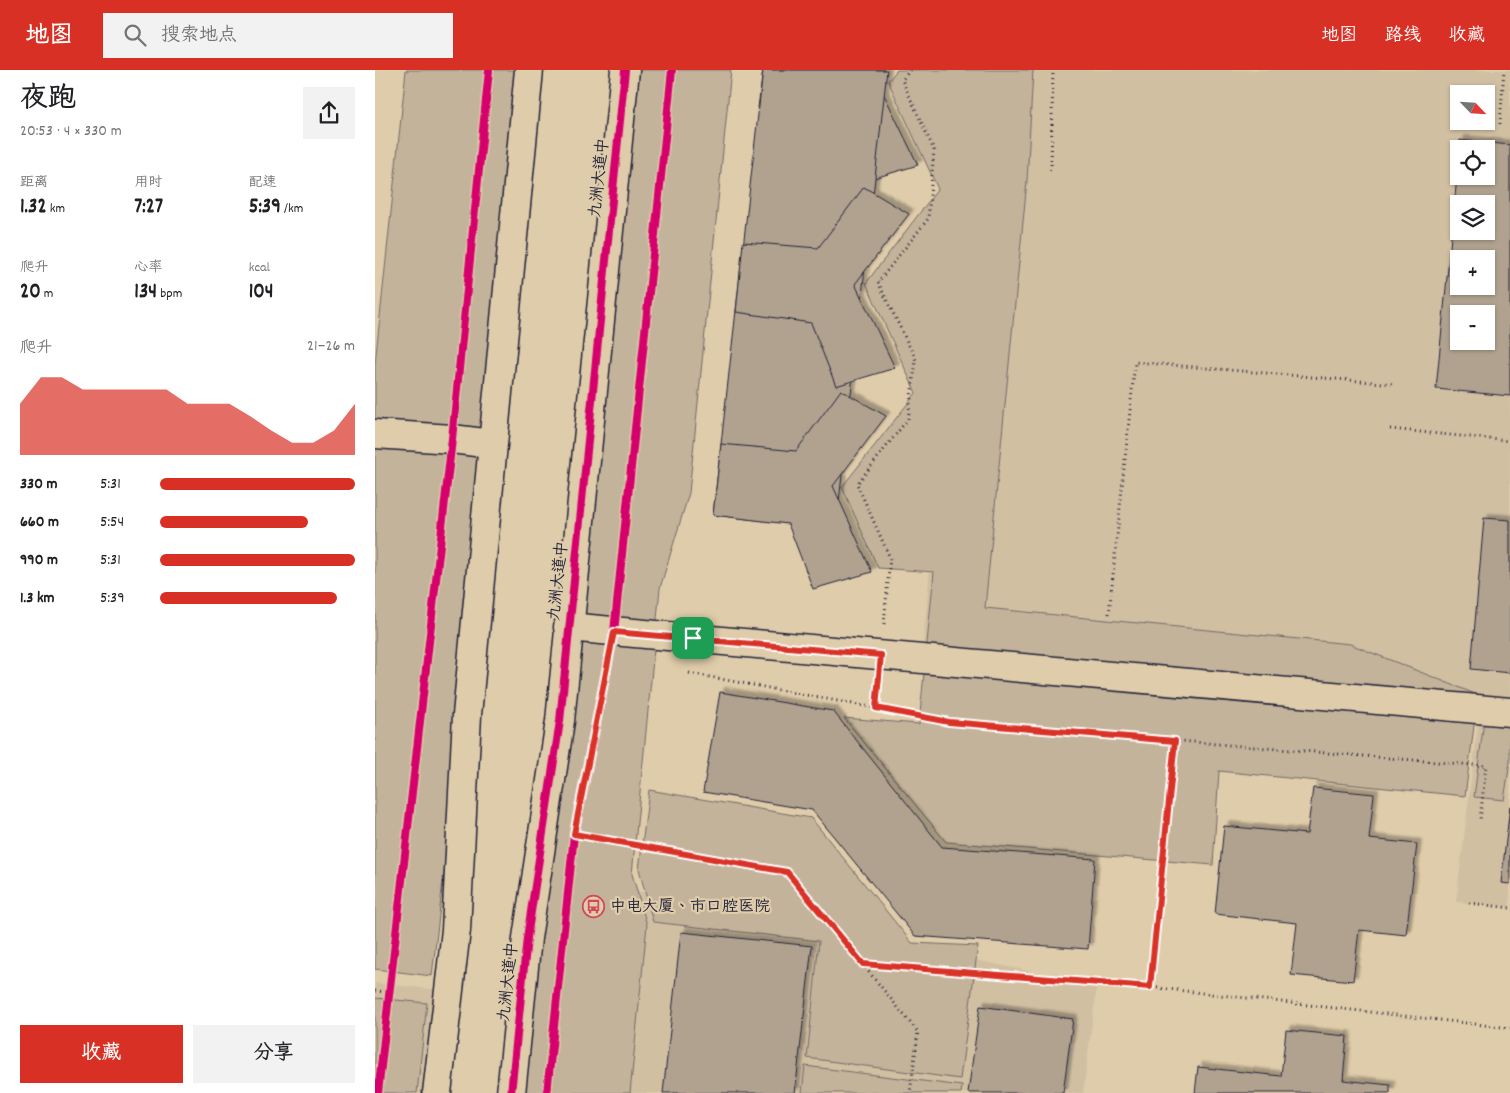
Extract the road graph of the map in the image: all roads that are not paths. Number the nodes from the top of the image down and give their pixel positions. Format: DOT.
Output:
graph roads {
  1 [pos="529,70"];
  2 [pos="625,70"];
  3 [pos="375,434"];
  4 [pos="492,444"];
  5 [pos="569,627"];
  6 [pos="1510,712"];
  7 [pos="437,1093"];
  8 [pos="511,1093"];
  1 -- 4 [label="main road"];
  2 -- 5 [label="main road, 九洲大道中"];
  3 -- 4 [label="main road"];
  4 -- 7 [label="main road"];
  5 -- 6 [label="main road"];
  5 -- 8 [label="main road, 九洲大道中"];
}
